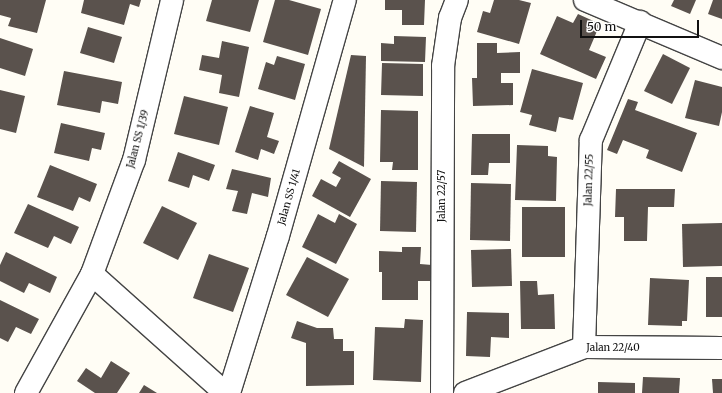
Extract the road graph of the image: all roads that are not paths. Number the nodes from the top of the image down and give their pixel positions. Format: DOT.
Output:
graph roads {
  1 [pos="172,0"];
  2 [pos="346,0"];
  3 [pos="457,0"];
  4 [pos="585,0"];
  5 [pos="640,22"];
  6 [pos="722,58"];
  7 [pos="92,274"];
  8 [pos="584,347"];
  9 [pos="722,348"];
  10 [pos="26,393"];
  11 [pos="225,393"];
  12 [pos="230,393"];
  13 [pos="442,393"];
  14 [pos="465,393"];
  1 -- 7 [label="street, Jalan SS 1/39"];
  2 -- 12 [label="street, Jalan SS 1/41"];
  3 -- 13 [label="street, Jalan 22/57"];
  4 -- 5 [label="street"];
  5 -- 6 [label="street"];
  5 -- 8 [label="street, Jalan 22/55"];
  7 -- 10 [label="street, Jalan SS 1/39"];
  7 -- 11 [label="street"];
  8 -- 9 [label="street, Jalan 22/40"];
  8 -- 14 [label="street, Jalan 22/40"];
}
